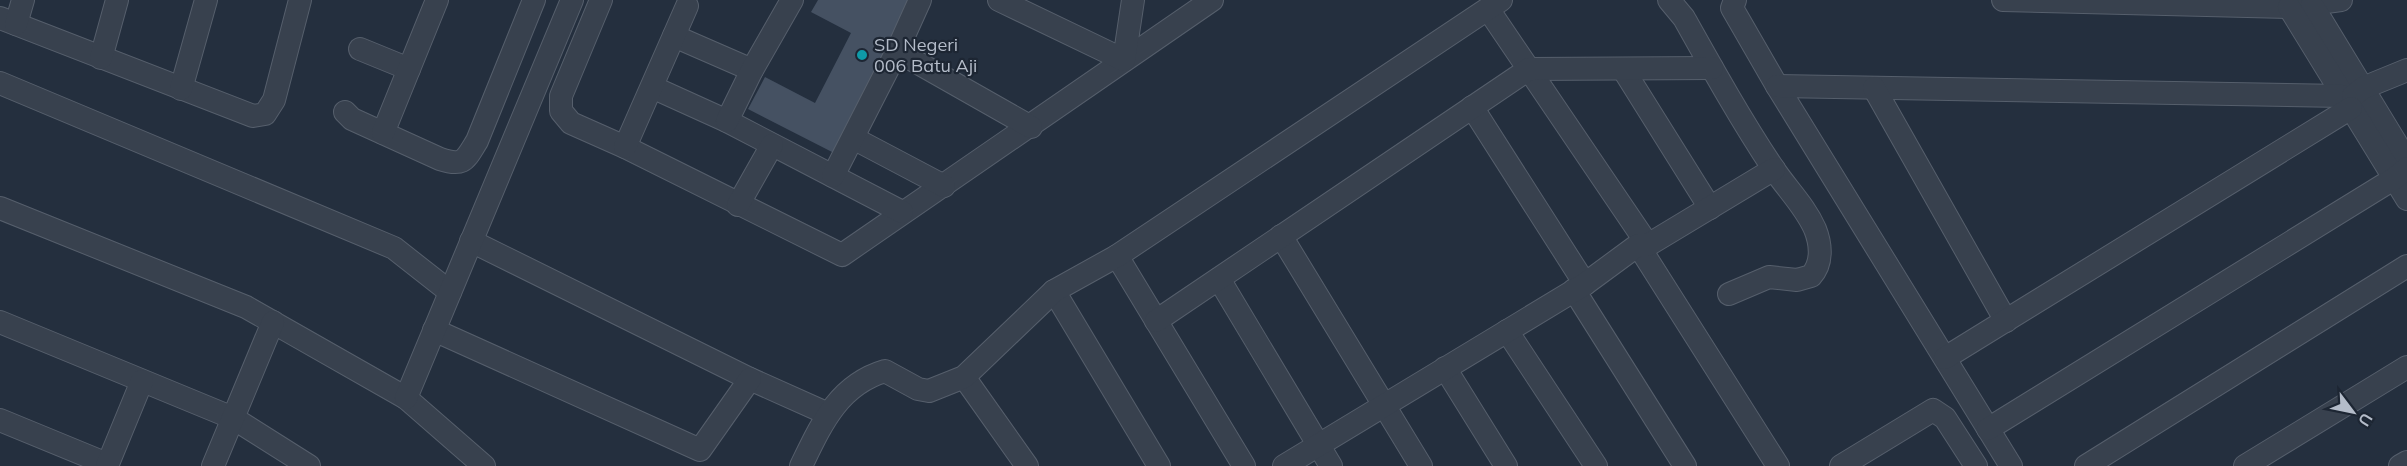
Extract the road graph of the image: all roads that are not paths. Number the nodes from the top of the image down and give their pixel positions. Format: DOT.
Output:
graph roads {
  1 [pos="23,0"];
  2 [pos="117,0"];
  3 [pos="206,0"];
  4 [pos="300,0"];
  5 [pos="437,0"];
  6 [pos="534,0"];
  7 [pos="572,0"];
  8 [pos="601,0"];
  9 [pos="792,0"];
  10 [pos="920,0"];
  11 [pos="999,0"];
  12 [pos="1133,0"];
  13 [pos="1212,0"];
  14 [pos="1669,0"];
  15 [pos="1735,0"];
  16 [pos="2003,0"];
  17 [pos="2341,0"];
  18 [pos="1495,4"];
  19 [pos="2312,5"];
  20 [pos="687,6"];
  21 [pos="2289,8"];
  22 [pos="1038,10"];
  23 [pos="8,21"];
  24 [pos="674,36"];
  25 [pos="360,49"];
  26 [pos="897,51"];
  27 [pos="101,58"];
  28 [pos="1124,60"];
  29 [pos="1712,68"];
  30 [pos="409,69"];
  31 [pos="1529,69"];
  32 [pos="1623,69"];
  33 [pos="752,70"];
  34 [pos="2407,70"];
  35 [pos="0,83"];
  36 [pos="1777,86"];
  37 [pos="652,87"];
  38 [pos="1874,88"];
  39 [pos="181,89"];
  40 [pos="2351,98"];
  41 [pos="1472,107"];
  42 [pos="345,112"];
  43 [pos="727,121"];
  44 [pos="1031,127"];
  45 [pos="383,134"];
  46 [pos="853,138"];
  47 [pos="772,146"];
  48 [pos="625,147"];
  49 [pos="1774,169"];
  50 [pos="2403,169"];
  51 [pos="832,176"];
  52 [pos="944,186"];
  53 [pos="2407,199"];
  54 [pos="738,205"];
  55 [pos="0,208"];
  56 [pos="1710,208"];
  57 [pos="902,212"];
  58 [pos="1281,236"];
  59 [pos="471,241"];
  60 [pos="1643,245"];
  61 [pos="1117,256"];
  62 [pos="2407,266"];
  63 [pos="1219,279"];
  64 [pos="1580,287"];
  65 [pos="1054,291"];
  66 [pos="450,292"];
  67 [pos="1729,294"];
  68 [pos="1156,321"];
  69 [pos="2006,321"];
  70 [pos="0,322"];
  71 [pos="273,322"];
  72 [pos="434,330"];
  73 [pos="1507,331"];
  74 [pos="1945,358"];
  75 [pos="2407,367"];
  76 [pos="1445,368"];
  77 [pos="964,377"];
  78 [pos="750,379"];
  79 [pos="142,381"];
  80 [pos="406,398"];
  81 [pos="1383,406"];
  82 [pos="826,413"];
  83 [pos="233,418"];
  84 [pos="0,420"];
  85 [pos="1988,429"];
  86 [pos="1318,445"];
  87 [pos="1874,457"];
  88 [pos="2407,462"];
  89 [pos="107,465"];
  90 [pos="213,466"];
  91 [pos="309,466"];
  92 [pos="484,466"];
  93 [pos="801,466"];
  94 [pos="1027,466"];
  95 [pos="1160,466"];
  96 [pos="1244,466"];
  97 [pos="1284,466"];
  98 [pos="1331,466"];
  99 [pos="1421,466"];
  100 [pos="1506,466"];
  101 [pos="1596,466"];
  102 [pos="1684,466"];
  103 [pos="1778,466"];
  104 [pos="1841,466"];
  105 [pos="1976,466"];
  106 [pos="2012,466"];
  107 [pos="2086,466"];
  108 [pos="2245,466"];
  109 [pos="2400,466"];
  1 -- 23 [label="street"];
  2 -- 27 [label="street"];
  3 -- 39 [label="street"];
  4 -- 39 [label="street"];
  5 -- 30 [label="street"];
  6 -- 45 [label="street"];
  7 -- 59 [label="street"];
  8 -- 48 [label="street"];
  9 -- 33 [label="street"];
  10 -- 26 [label="street"];
  11 -- 22 [label="street"];
  12 -- 28 [label="street"];
  13 -- 28 [label="street"];
  14 -- 29 [label="street"];
  15 -- 36 [label="street"];
  16 -- 21 [label="street"];
  17 -- 19 [label="street"];
  18 -- 31 [label="street"];
  18 -- 61 [label="street"];
  19 -- 21 [label="street"];
  19 -- 40 [label="street"];
  20 -- 24 [label="street"];
  21 -- 40 [label="street"];
  22 -- 28 [label="street"];
  23 -- 27 [label="street"];
  24 -- 33 [label="street"];
  24 -- 37 [label="street"];
  25 -- 30 [label="street"];
  26 -- 44 [label="street"];
  26 -- 46 [label="street"];
  27 -- 39 [label="street"];
  28 -- 44 [label="street"];
  29 -- 32 [label="street"];
  29 -- 49 [label="street"];
  30 -- 45 [label="street"];
  31 -- 32 [label="street"];
  31 -- 41 [label="street"];
  31 -- 60 [label="street"];
  32 -- 56 [label="street"];
  33 -- 43 [label="street"];
  34 -- 40 [label="street"];
  35 -- 66 [label="street"];
  36 -- 38 [label="street"];
  36 -- 74 [label="street"];
  37 -- 43 [label="street"];
  37 -- 48 [label="street"];
  38 -- 40 [label="street"];
  38 -- 69 [label="street"];
  40 -- 50 [label="street"];
  40 -- 69 [label="street"];
  41 -- 58 [label="street"];
  41 -- 64 [label="street"];
  42 -- 45 [label="street"];
  43 -- 47 [label="street"];
  44 -- 52 [label="street"];
  46 -- 51 [label="street"];
  46 -- 52 [label="street"];
  47 -- 51 [label="street"];
  47 -- 54 [label="street"];
  48 -- 54 [label="street"];
  49 -- 56 [label="street"];
  49 -- 67 [label="street"];
  50 -- 53 [label="street"];
  50 -- 85 [label="street"];
  51 -- 57 [label="street"];
  52 -- 57 [label="street"];
  54 -- 57 [label="street"];
  55 -- 71 [label="street"];
  56 -- 60 [label="street"];
  58 -- 63 [label="street"];
  58 -- 81 [label="street"];
  59 -- 66 [label="street"];
  59 -- 78 [label="street"];
  60 -- 64 [label="street"];
  60 -- 103 [label="street"];
  61 -- 65 [label="street"];
  61 -- 68 [label="street"];
  62 -- 107 [label="street"];
  63 -- 68 [label="street"];
  63 -- 86 [label="street"];
  64 -- 73 [label="street"];
  64 -- 102 [label="street"];
  65 -- 77 [label="street"];
  65 -- 95 [label="street"];
  66 -- 72 [label="street"];
  68 -- 96 [label="street"];
  69 -- 74 [label="street"];
  70 -- 79 [label="street"];
  71 -- 80 [label="street"];
  71 -- 83 [label="street"];
  72 -- 78 [label="street"];
  72 -- 80 [label="street"];
  73 -- 76 [label="street"];
  73 -- 101 [label="street"];
  74 -- 85 [label="street"];
  75 -- 108 [label="street"];
  76 -- 81 [label="street"];
  76 -- 100 [label="street"];
  77 -- 82 [label="street"];
  77 -- 94 [label="street"];
  78 -- 82 [label="street"];
  79 -- 83 [label="street"];
  79 -- 89 [label="street"];
  80 -- 92 [label="street"];
  81 -- 86 [label="street"];
  81 -- 99 [label="street"];
  82 -- 93 [label="street"];
  83 -- 90 [label="street"];
  83 -- 91 [label="street"];
  84 -- 89 [label="street"];
  85 -- 106 [label="street"];
  86 -- 97 [label="street"];
  86 -- 98 [label="street"];
  87 -- 104 [label="street"];
  87 -- 105 [label="street"];
  88 -- 109 [label="street"];
}
